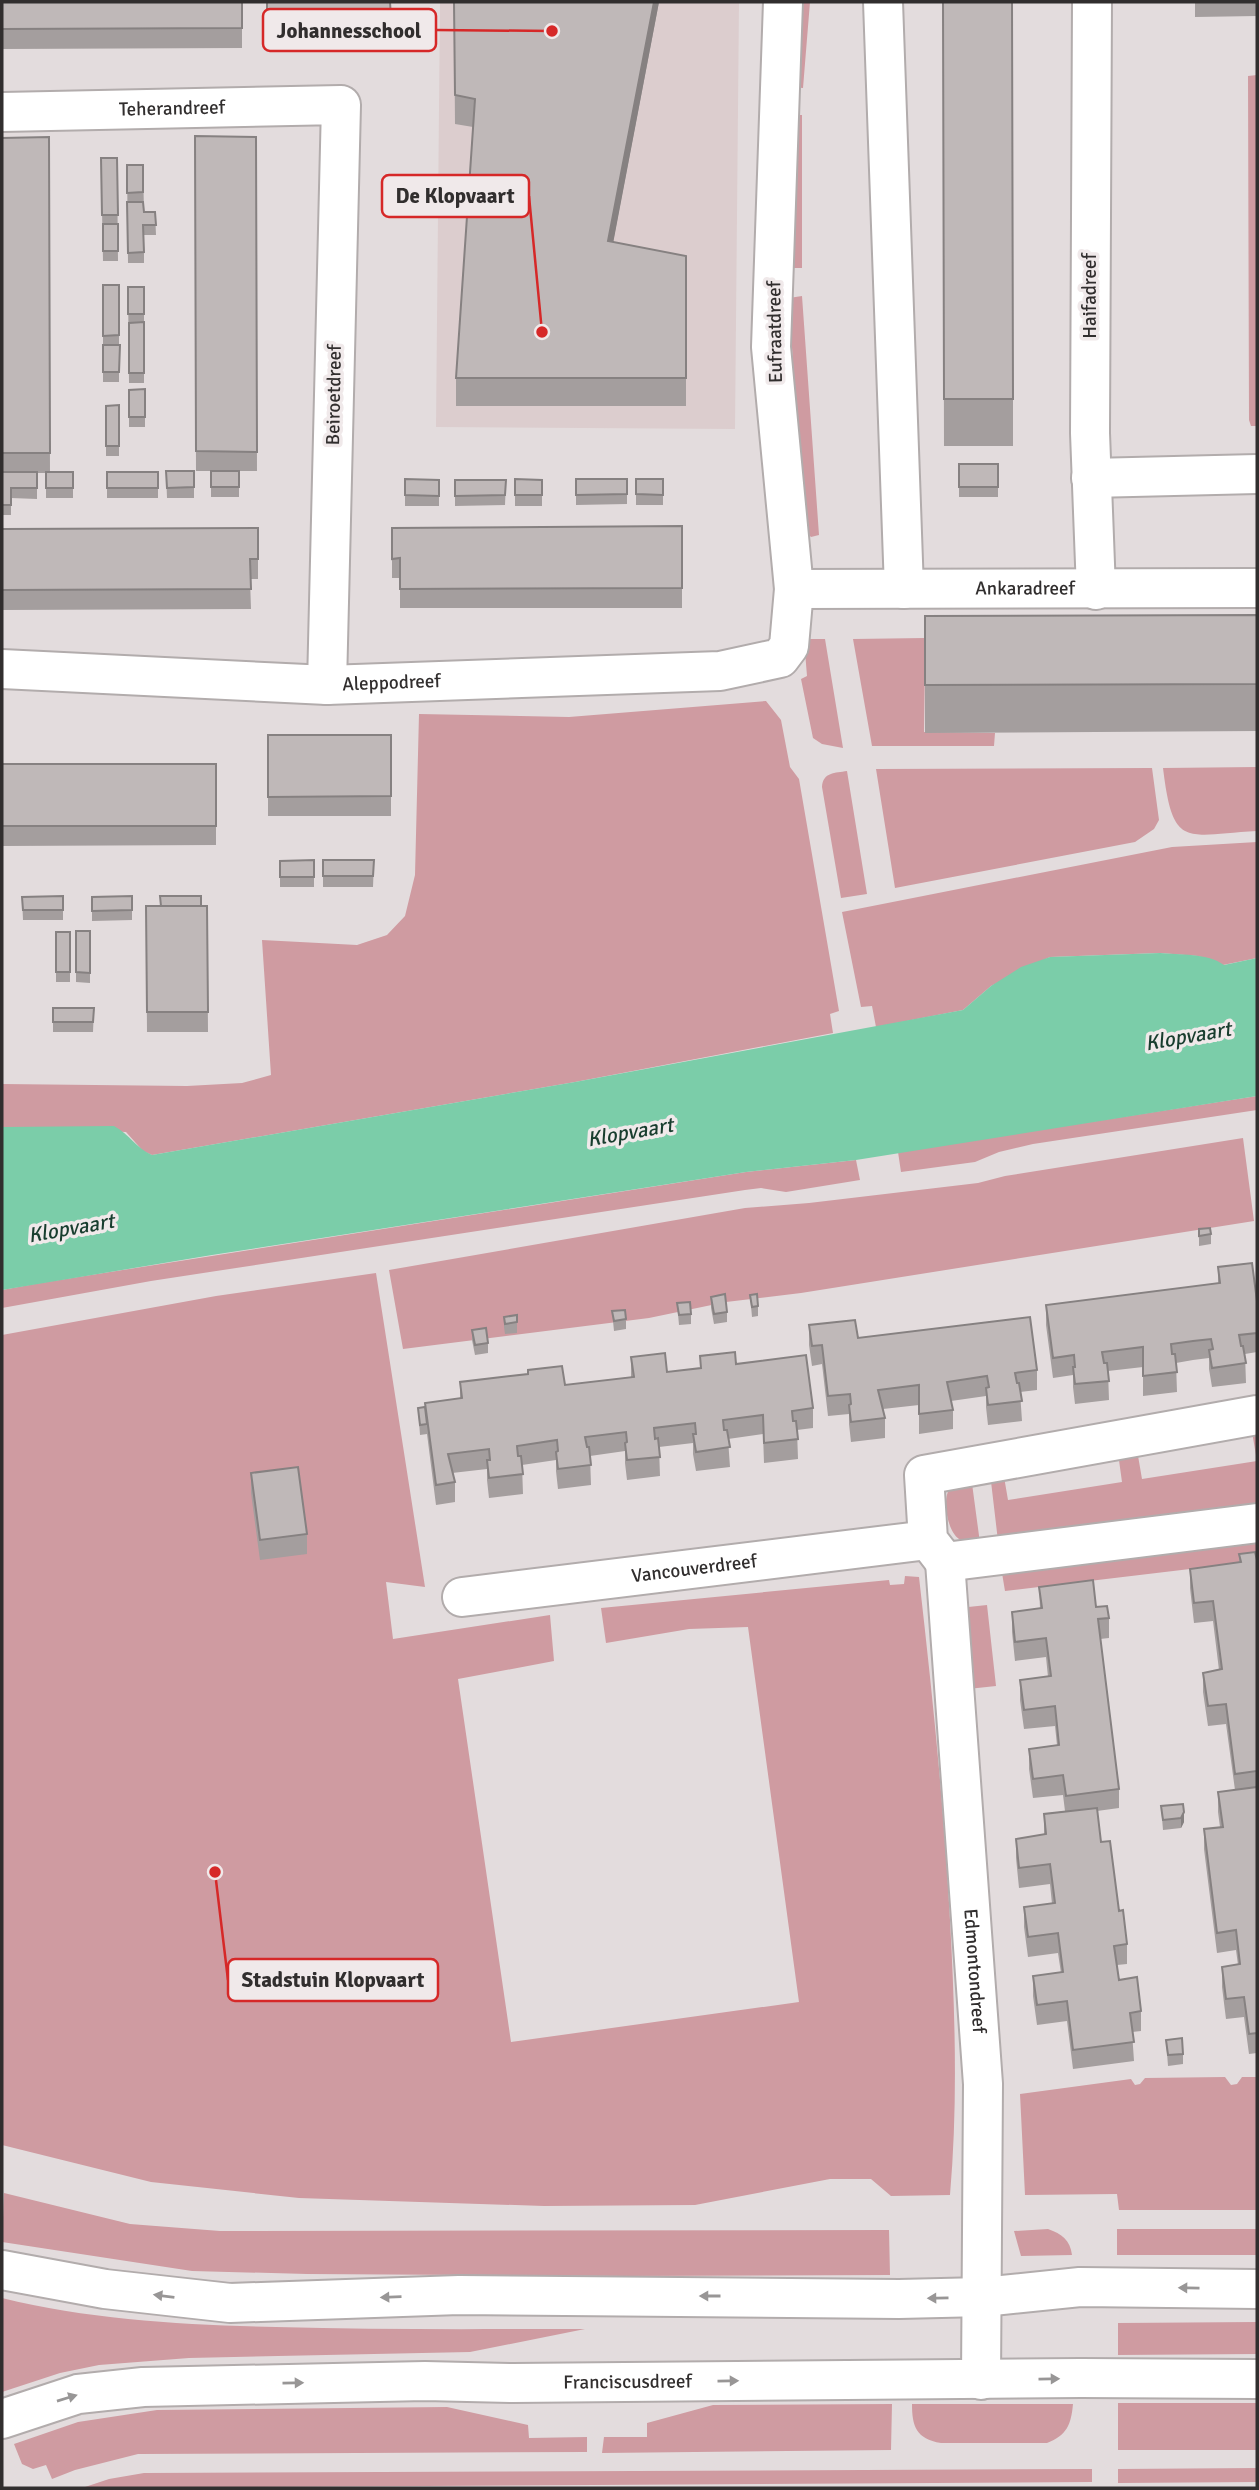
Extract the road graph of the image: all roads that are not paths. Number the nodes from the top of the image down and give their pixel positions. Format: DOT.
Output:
graph roads {
  1 [pos="783,2"];
  2 [pos="883,2"];
  3 [pos="1092,2"];
  4 [pos="341,105"];
  5 [pos="2,112"];
  6 [pos="1257,474"];
  7 [pos="1091,478"];
  8 [pos="1257,588"];
  9 [pos="794,589"];
  10 [pos="904,589"];
  11 [pos="1096,590"];
  12 [pos="780,658"];
  13 [pos="2,669"];
  14 [pos="327,685"];
  15 [pos="1257,1415"];
  16 [pos="1257,1523"];
  17 [pos="937,1551"];
  18 [pos="462,1597"];
  19 [pos="2,2270"];
  20 [pos="1257,2289"];
  21 [pos="983,2297"];
  22 [pos="1257,2379"];
  23 [pos="981,2380"];
  24 [pos="2,2419"];
  1 -- 9 [label="street, Eufraatdreef"];
  2 -- 10 [label="street"];
  3 -- 7 [label="street, Haifadreef"];
  4 -- 5 [label="street, Teherandreef"];
  4 -- 14 [label="street, Beiroetdreef"];
  6 -- 7 [label="street"];
  7 -- 11 [label="street, Haifadreef"];
  8 -- 11 [label="street, Ankaradreef"];
  9 -- 10 [label="street, Ankaradreef"];
  9 -- 12 [label="street, Eufraatdreef"];
  10 -- 11 [label="street, Ankaradreef"];
  12 -- 14 [label="street, Aleppodreef"];
  13 -- 14 [label="street, Aleppodreef"];
  15 -- 17 [label="street"];
  16 -- 17 [label="street, Vancouverdreef"];
  17 -- 18 [label="street, Vancouverdreef"];
  17 -- 21 [label="street, Edmontondreef"];
  21 -- 19 [label="street, one-way"];
  20 -- 21 [label="street, one-way"];
  21 -- 23 [label="street, Edmontondreef"];
  23 -- 22 [label="street, Franciscusdreef, one-way"];
  24 -- 23 [label="street, Franciscusdreef, one-way"];
}
